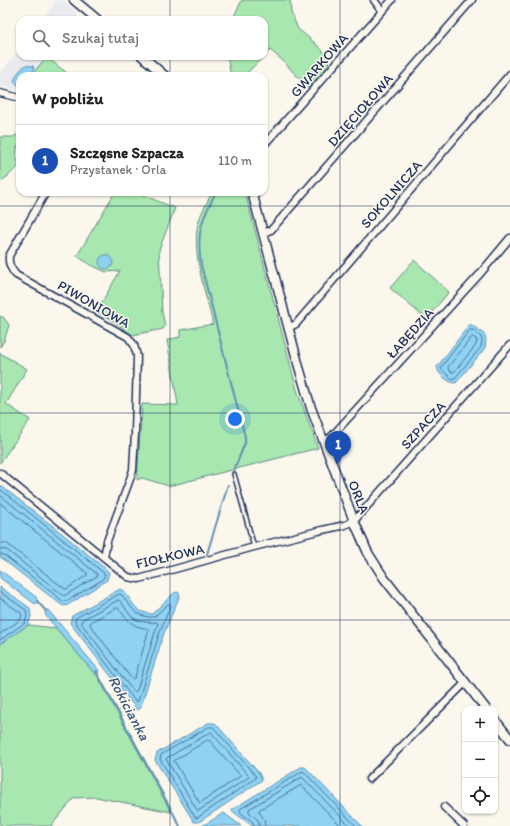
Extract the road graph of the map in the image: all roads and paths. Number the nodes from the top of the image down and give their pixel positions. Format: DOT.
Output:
graph roads {
  1 [pos="74,0"];
  2 [pos="374,0"];
  3 [pos="392,0"];
  4 [pos="472,0"];
  5 [pos="382,12"];
  6 [pos="93,16"];
  7 [pos="147,60"];
  8 [pos="160,72"];
  9 [pos="510,74"];
  10 [pos="0,93"];
  11 [pos="16,97"];
  12 [pos="268,140"];
  13 [pos="44,196"];
  14 [pos="253,196"];
  15 [pos="263,233"];
  16 [pos="510,238"];
  17 [pos="288,328"];
  18 [pos="510,345"];
  19 [pos="324,441"];
  20 [pos="0,473"];
  21 [pos="234,474"];
  22 [pos="354,521"];
  23 [pos="254,548"];
  24 [pos="104,557"];
  25 [pos="466,682"];
  26 [pos="484,706"];
  27 [pos="498,724"];
  28 [pos="510,739"];
  29 [pos="369,779"];
  30 [pos="444,807"];
  31 [pos="464,826"];
  1 -- 6 [label="street"];
  2 -- 5 [label="street"];
  3 -- 5 [label="street, GWARKOWA"];
  4 -- 15 [label="street, DZIĘCIOŁOWA"];
  5 -- 12 [label="street, GWARKOWA"];
  7 -- 8 [label="street"];
  9 -- 17 [label="street, SOKOLNICZA"];
  10 -- 11 [label="street"];
  13 -- 24 [label="street, PIWONIOWA"];
  14 -- 15 [label="street, ORLA"];
  15 -- 17 [label="street, ORLA"];
  16 -- 19 [label="street, ŁABĘDZIA"];
  17 -- 19 [label="street, ORLA"];
  18 -- 22 [label="street, SZPACZA"];
  19 -- 22 [label="street, ORLA"];
  20 -- 24 [label="street, FIOŁKOWA"];
  21 -- 23 [label="lane"];
  22 -- 23 [label="street, FIOŁKOWA"];
  22 -- 25 [label="street, ORLA"];
  23 -- 24 [label="street, FIOŁKOWA"];
  25 -- 26 [label="street, ORLA"];
  25 -- 29 [label="street"];
  27 -- 28 [label="street"];
  30 -- 31 [label="street"];
}
